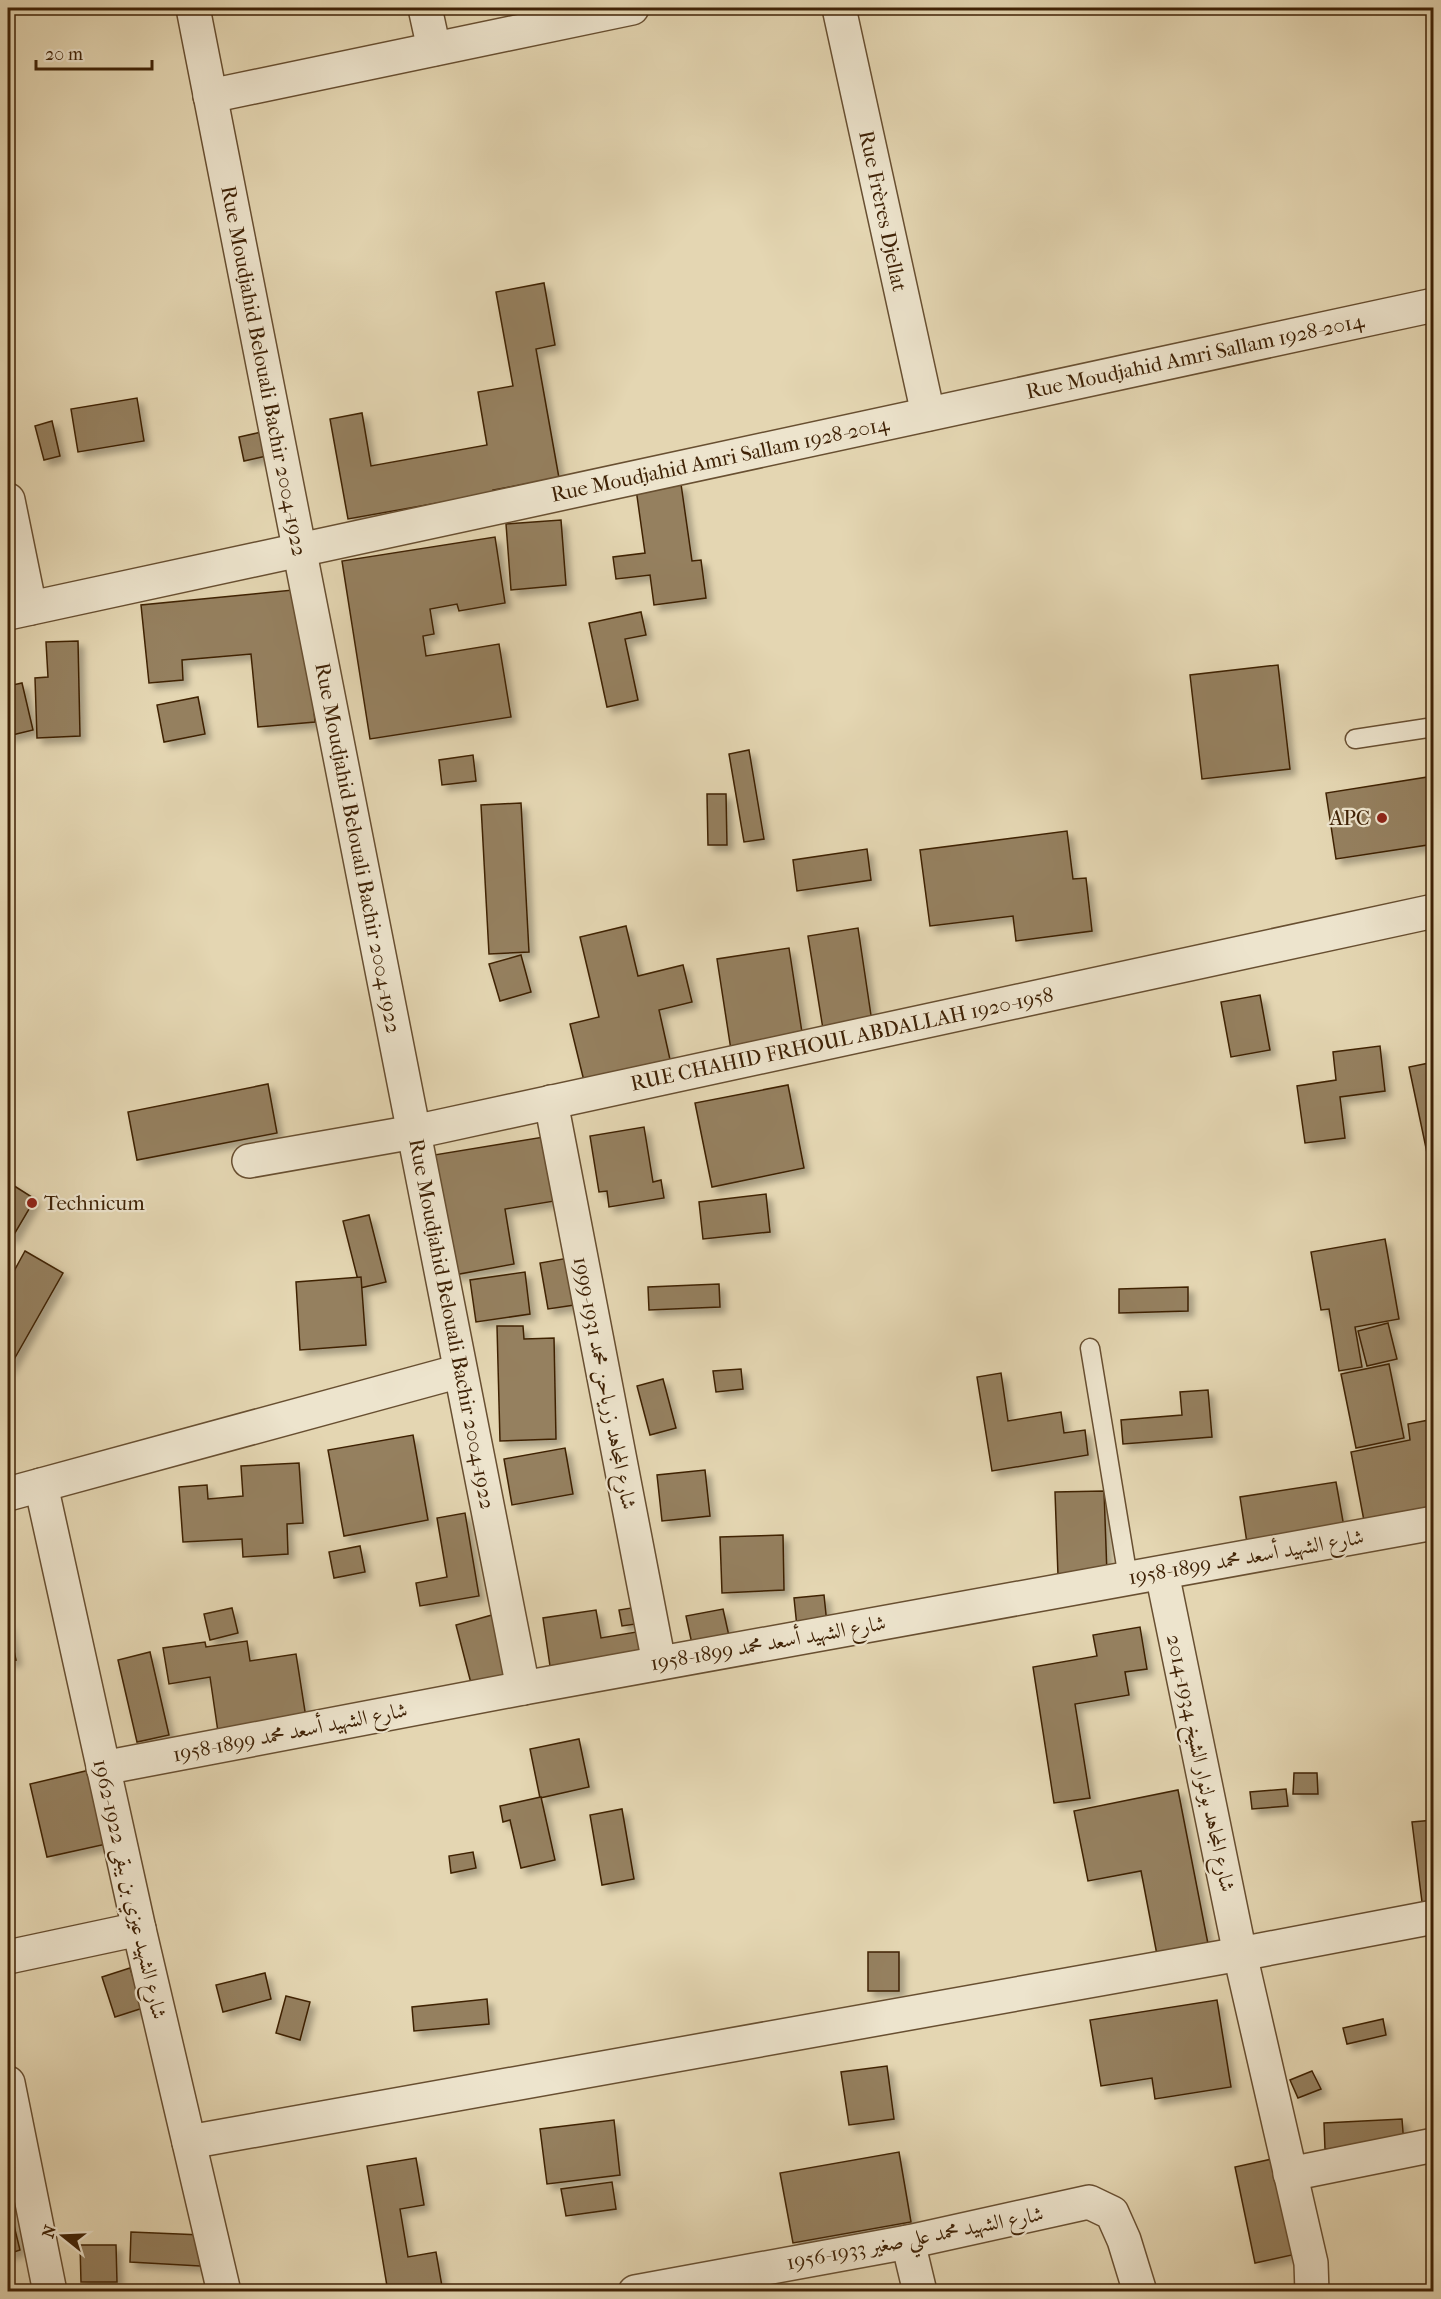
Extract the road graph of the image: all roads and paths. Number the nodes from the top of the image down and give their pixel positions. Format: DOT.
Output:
graph roads {
  1 [pos="193,8"];
  2 [pos="426,8"];
  3 [pos="632,8"];
  4 [pos="838,8"];
  5 [pos="434,49"];
  6 [pos="210,96"];
  7 [pos="1434,305"];
  8 [pos="928,414"];
  9 [pos="8,500"];
  10 [pos="299,550"];
  11 [pos="19,611"];
  12 [pos="1434,727"];
  13 [pos="1355,739"];
  14 [pos="1434,911"];
  15 [pos="551,1102"];
  16 [pos="414,1132"];
  17 [pos="249,1161"];
  18 [pos="1090,1348"];
  19 [pos="459,1371"];
  20 [pos="41,1485"];
  21 [pos="8,1494"];
  22 [pos="1434,1523"];
  23 [pos="1162,1573"];
  24 [pos="1128,1578"];
  25 [pos="659,1663"];
  26 [pos="523,1688"];
  27 [pos="103,1768"];
  28 [pos="1434,1917"];
  29 [pos="139,1929"];
  30 [pos="1240,1954"];
  31 [pos="8,1957"];
  32 [pos="8,2083"];
  33 [pos="189,2142"];
  34 [pos="1434,2145"];
  35 [pos="1290,2174"];
  36 [pos="909,2242"];
  37 [pos="50,2292"];
  38 [pos="224,2292"];
  39 [pos="635,2292"];
  40 [pos="920,2292"];
  41 [pos="1140,2292"];
  42 [pos="1312,2292"];
  1 -- 6 [label="street, Rue Moudjahid Belouali Bachir 2004-1922"];
  2 -- 5 [label="street"];
  3 -- 5 [label="street"];
  4 -- 8 [label="street, Rue Frères Djellat"];
  5 -- 6 [label="street"];
  6 -- 10 [label="street, Rue Moudjahid Belouali Bachir 2004-1922"];
  7 -- 8 [label="street, Rue Moudjahid Amri Sallam 1928-2014"];
  8 -- 10 [label="street, Rue Moudjahid Amri Sallam 1928-2014"];
  9 -- 11 [label="street"];
  10 -- 11 [label="street, Rue Moudjahid Amri Sallam 1928-2014"];
  10 -- 16 [label="street, Rue Moudjahid Belouali Bachir 2004-1922"];
  12 -- 13 [label="lane"];
  14 -- 15 [label="street, RUE CHAHID FRHOUL ABDALLAH 1920-1958"];
  15 -- 16 [label="street, RUE CHAHID FRHOUL ABDALLAH 1920-1958"];
  15 -- 25 [label="street, شارع المجاهد زرياحن محمد 1931-1999"];
  16 -- 17 [label="street, RUE CHAHID FRHOUL ABDALLAH 1920-1958"];
  16 -- 19 [label="street, Rue Moudjahid Belouali Bachir 2004-1922"];
  18 -- 24 [label="lane"];
  19 -- 20 [label="street"];
  19 -- 26 [label="street, Rue Moudjahid Belouali Bachir 2004-1922"];
  20 -- 21 [label="street"];
  20 -- 27 [label="street, شارع الشهيد عيزي بن يبقى 1922-1962"];
  22 -- 23 [label="street, شارع الشهيد أسعد محمد 1899-1958"];
  23 -- 24 [label="street, شارع الشهيد أسعد محمد 1899-1958"];
  23 -- 30 [label="street, شارع المجاهد بولنوار الشيخ 1934-2014"];
  24 -- 25 [label="street, شارع الشهيد أسعد محمد 1899-1958"];
  25 -- 26 [label="street, شارع الشهيد أسعد محمد 1899-1958"];
  26 -- 27 [label="street, شارع الشهيد أسعد محمد 1899-1958"];
  27 -- 29 [label="street, شارع الشهيد عيزي بن يبقى 1922-1962"];
  28 -- 30 [label="street"];
  29 -- 31 [label="street"];
  29 -- 33 [label="street, شارع الشهيد عيزي بن يبقى 1922-1962"];
  30 -- 33 [label="street"];
  30 -- 35 [label="street, شارع المجاهد بولنوار الشيخ 1934-2014"];
  32 -- 37 [label="street"];
  33 -- 38 [label="street, شارع الشهيد عيزي بن يبقى 1922-1962"];
  34 -- 35 [label="street"];
  35 -- 42 [label="street, شارع المجاهد بولنوار الشيخ 1934-2014"];
  36 -- 39 [label="street, شارع الشهيد محمد علي صغير 1933-1956"];
  36 -- 40 [label="street"];
  36 -- 41 [label="street, شارع الشهيد محمد علي صغير 1933-1956"];
}
